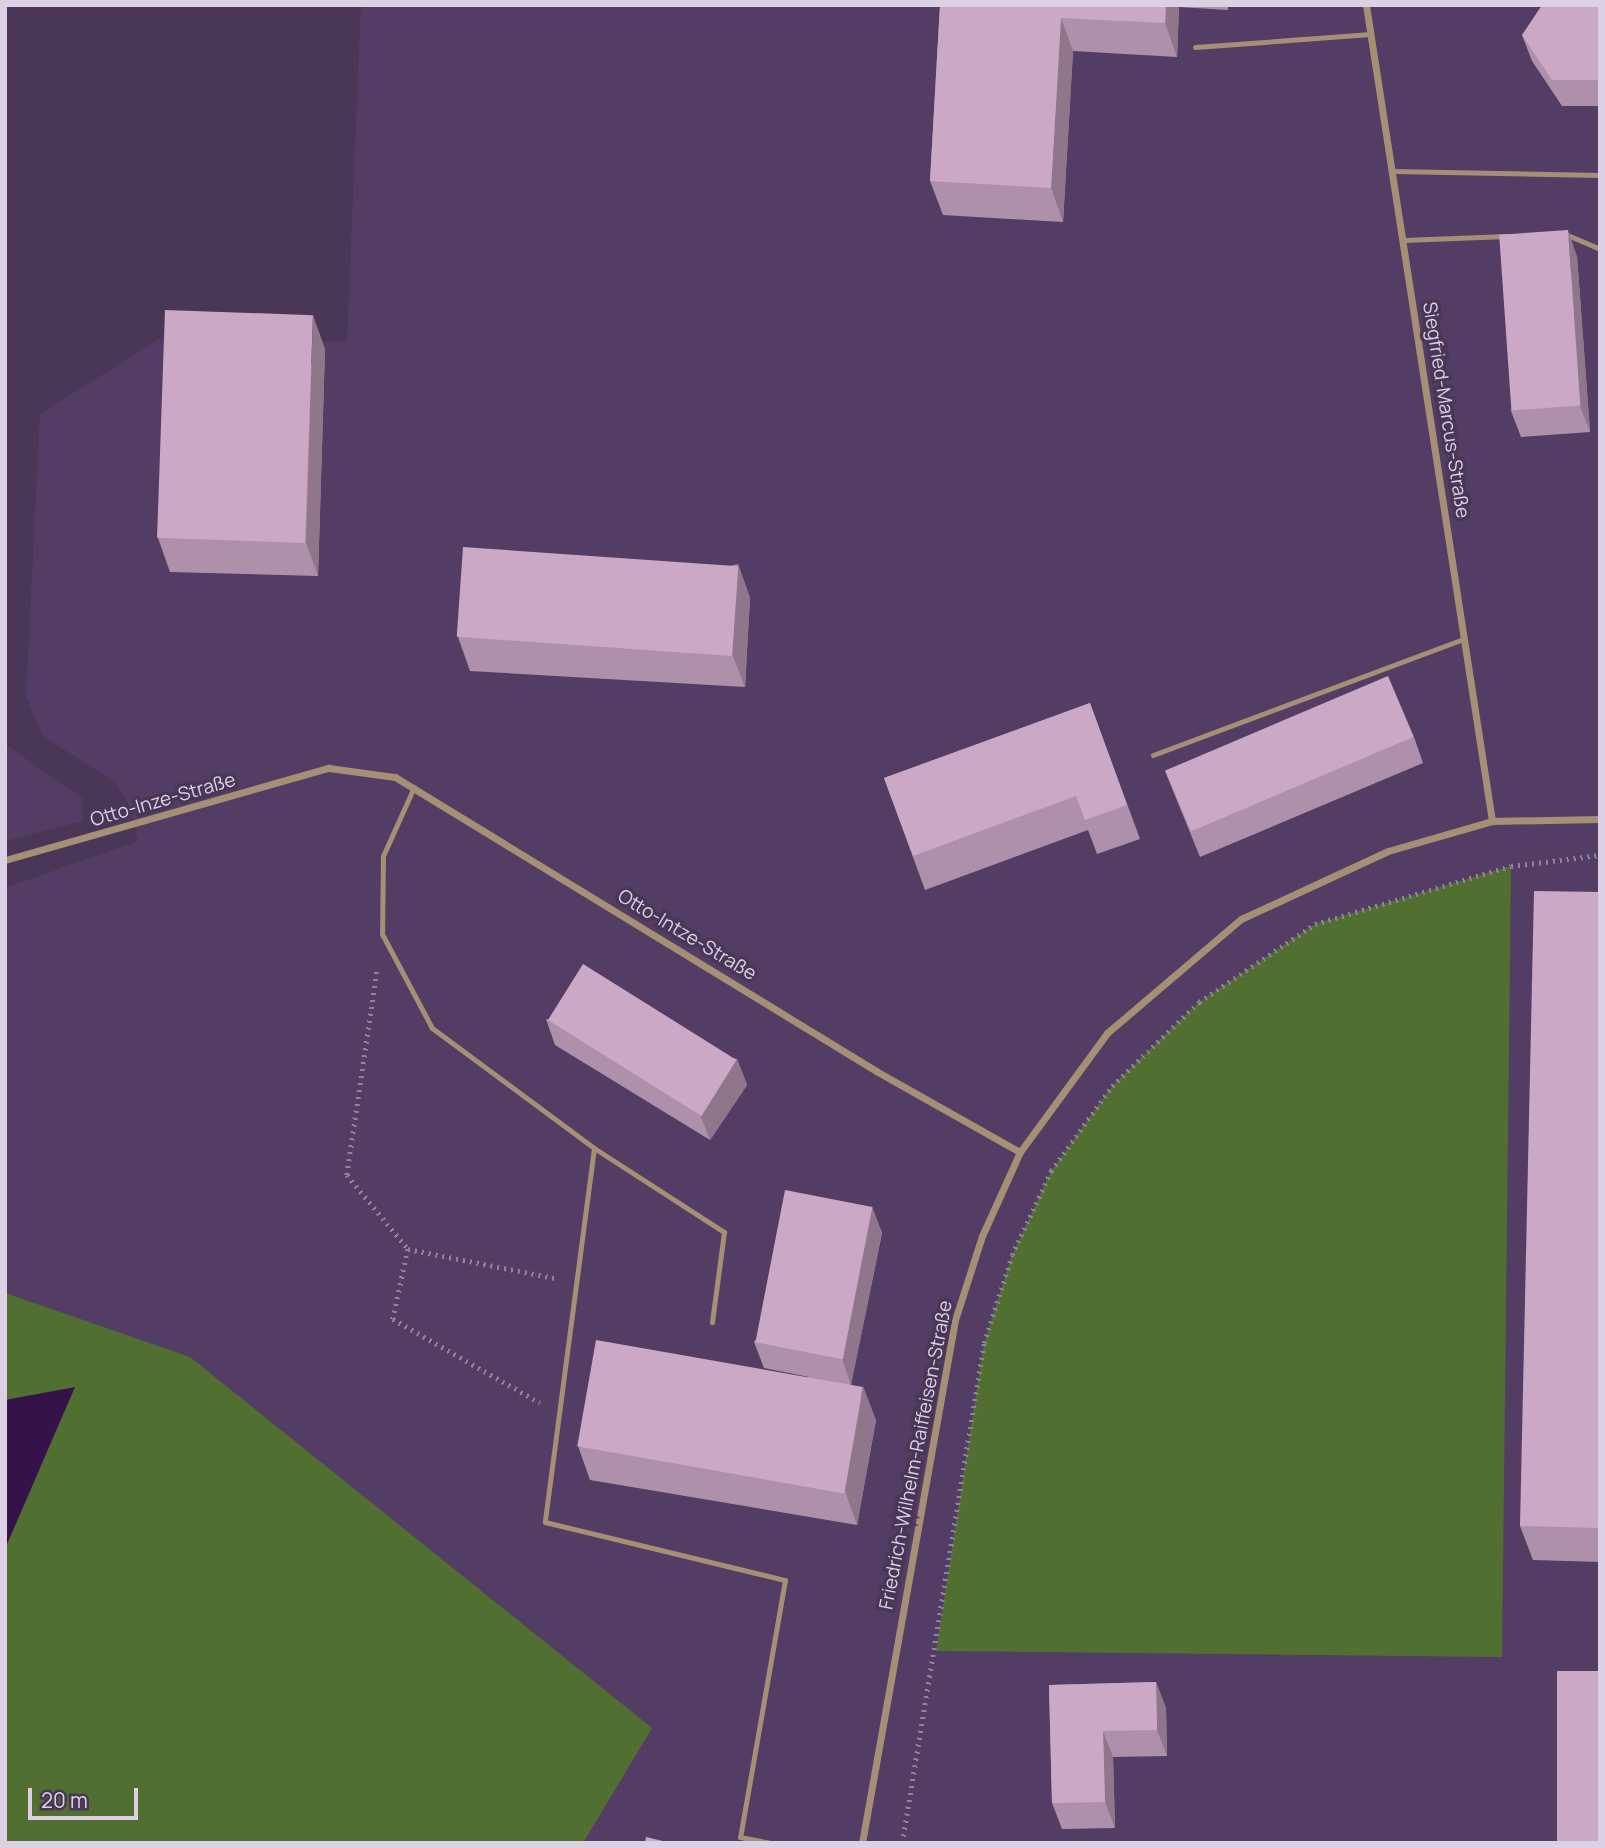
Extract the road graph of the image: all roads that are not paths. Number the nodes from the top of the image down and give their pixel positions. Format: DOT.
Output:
graph roads {
  1 [pos="1366,5"];
  2 [pos="1371,34"];
  3 [pos="1195,47"];
  4 [pos="1393,171"];
  5 [pos="1600,175"];
  6 [pos="1558,234"];
  7 [pos="1516,236"];
  8 [pos="1404,240"];
  9 [pos="1600,249"];
  10 [pos="1464,639"];
  11 [pos="1153,755"];
  12 [pos="329,768"];
  13 [pos="415,787"];
  14 [pos="1600,819"];
  15 [pos="1492,821"];
  16 [pos="5,860"];
  17 [pos="594,1149"];
  18 [pos="1020,1152"];
  19 [pos="712,1322"];
  20 [pos="770,1843"];
  21 [pos="862,1843"];
  1 -- 2 [label="street, Siegfried-Marcus-Straße"];
  2 -- 3 [label="lane"];
  2 -- 4 [label="street, Siegfried-Marcus-Straße"];
  4 -- 5 [label="lane"];
  4 -- 8 [label="street, Siegfried-Marcus-Straße"];
  6 -- 9 [label="lane"];
  7 -- 8 [label="lane"];
  8 -- 10 [label="street, Siegfried-Marcus-Straße"];
  10 -- 11 [label="lane"];
  10 -- 15 [label="street, Siegfried-Marcus-Straße"];
  12 -- 13 [label="street, Otto-Intze-Straße"];
  12 -- 16 [label="street, Otto-Inze-Straße"];
  13 -- 17 [label="lane"];
  13 -- 18 [label="street, Otto-Intze-Straße"];
  14 -- 15 [label="street, Friedrich-Wilhelm-Raiffeisen-Straße"];
  15 -- 18 [label="street, Friedrich-Wilhelm-Raiffeisen-Straße"];
  17 -- 19 [label="lane"];
  17 -- 20 [label="lane"];
  18 -- 21 [label="street, Friedrich-Wilhelm-Raiffeisen-Straße"];
}
